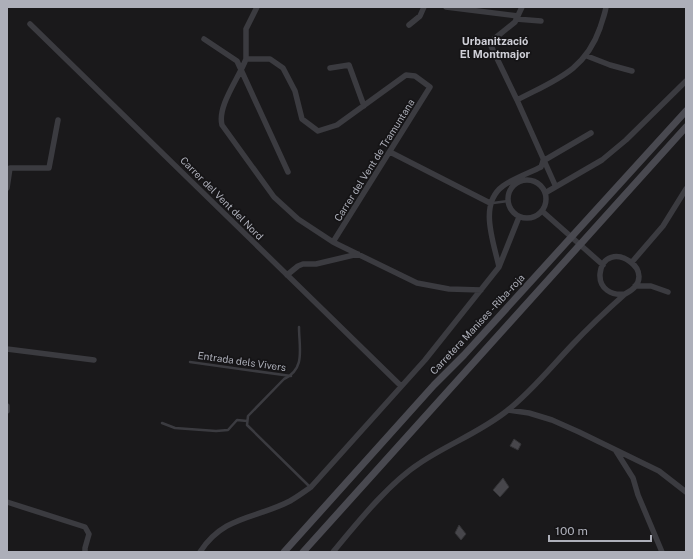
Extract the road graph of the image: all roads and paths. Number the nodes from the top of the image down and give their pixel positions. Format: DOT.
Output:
graph roads {
  1 [pos="257,7"];
  2 [pos="424,7"];
  3 [pos="446,7"];
  4 [pos="522,7"];
  5 [pos="606,7"];
  6 [pos="517,18"];
  7 [pos="541,20"];
  8 [pos="30,24"];
  9 [pos="409,25"];
  10 [pos="204,39"];
  11 [pos="587,56"];
  12 [pos="246,59"];
  13 [pos="330,68"];
  14 [pos="242,71"];
  15 [pos="632,71"];
  16 [pos="686,82"];
  17 [pos="517,100"];
  18 [pos="364,106"];
  19 [pos="686,111"];
  20 [pos="58,120"];
  21 [pos="686,127"];
  22 [pos="591,133"];
  23 [pos="390,152"];
  24 [pos="543,161"];
  25 [pos="288,172"];
  26 [pos="555,185"];
  27 [pos="7,188"];
  28 [pos="686,188"];
  29 [pos="545,193"];
  30 [pos="508,201"];
  31 [pos="490,203"];
  32 [pos="542,211"];
  33 [pos="519,217"];
  34 [pos="333,242"];
  35 [pos="358,254"];
  36 [pos="632,262"];
  37 [pos="603,265"];
  38 [pos="499,267"];
  39 [pos="286,275"];
  40 [pos="635,286"];
  41 [pos="481,290"];
  42 [pos="668,292"];
  43 [pos="624,294"];
  44 [pos="299,327"];
  45 [pos="7,350"];
  46 [pos="94,360"];
  47 [pos="190,362"];
  48 [pos="292,376"];
  49 [pos="401,386"];
  50 [pos="7,406"];
  51 [pos="508,410"];
  52 [pos="7,411"];
  53 [pos="247,421"];
  54 [pos="162,423"];
  55 [pos="616,451"];
  56 [pos="310,487"];
  57 [pos="686,492"];
  58 [pos="7,502"];
  59 [pos="85,552"];
  60 [pos="200,552"];
  61 [pos="284,552"];
  62 [pos="303,552"];
  63 [pos="333,552"];
  64 [pos="662,552"];
  1 -- 12 [label="street"];
  2 -- 9 [label="street"];
  3 -- 6 [label="street"];
  4 -- 6 [label="street"];
  5 -- 11 [label="street"];
  6 -- 7 [label="street"];
  6 -- 17 [label="street"];
  8 -- 39 [label="street, Carrer del Vent del Nord"];
  10 -- 14 [label="street"];
  11 -- 15 [label="street"];
  11 -- 17 [label="street"];
  12 -- 14 [label="street"];
  12 -- 18 [label="street"];
  13 -- 18 [label="street"];
  14 -- 25 [label="street"];
  14 -- 34 [label="street"];
  16 -- 26 [label="street"];
  17 -- 24 [label="street"];
  18 -- 23 [label="street, Carrer del Vent de Tramuntana"];
  19 -- 61 [label="main road, Carretera Manises - Riba-roja"];
  20 -- 27 [label="street"];
  21 -- 62 [label="main road"];
  22 -- 24 [label="street"];
  23 -- 31 [label="street"];
  23 -- 34 [label="street, Carrer del Vent de Tramuntana"];
  24 -- 26 [label="street"];
  24 -- 31 [label="street"];
  26 -- 29 [label="street"];
  28 -- 36 [label="street"];
  29 -- 30 [label="street"];
  29 -- 32 [label="street"];
  30 -- 31 [label="lane"];
  30 -- 33 [label="street"];
  31 -- 38 [label="street"];
  32 -- 33 [label="street"];
  32 -- 37 [label="street"];
  33 -- 38 [label="street"];
  34 -- 35 [label="street"];
  35 -- 39 [label="street"];
  35 -- 41 [label="street"];
  36 -- 37 [label="street"];
  36 -- 40 [label="street"];
  37 -- 43 [label="street"];
  38 -- 41 [label="street"];
  39 -- 49 [label="street, Carrer del Vent del Nord"];
  40 -- 42 [label="street"];
  40 -- 43 [label="street"];
  41 -- 49 [label="street"];
  43 -- 51 [label="street"];
  44 -- 48 [label="lane"];
  45 -- 46 [label="street"];
  47 -- 48 [label="lane, Entrada dels Vivers"];
  48 -- 53 [label="lane"];
  49 -- 56 [label="street"];
  50 -- 52 [label="street"];
  51 -- 55 [label="street"];
  51 -- 63 [label="street"];
  53 -- 54 [label="lane"];
  53 -- 56 [label="lane"];
  55 -- 57 [label="street"];
  55 -- 64 [label="street"];
  56 -- 60 [label="street"];
  58 -- 59 [label="street"];
}
